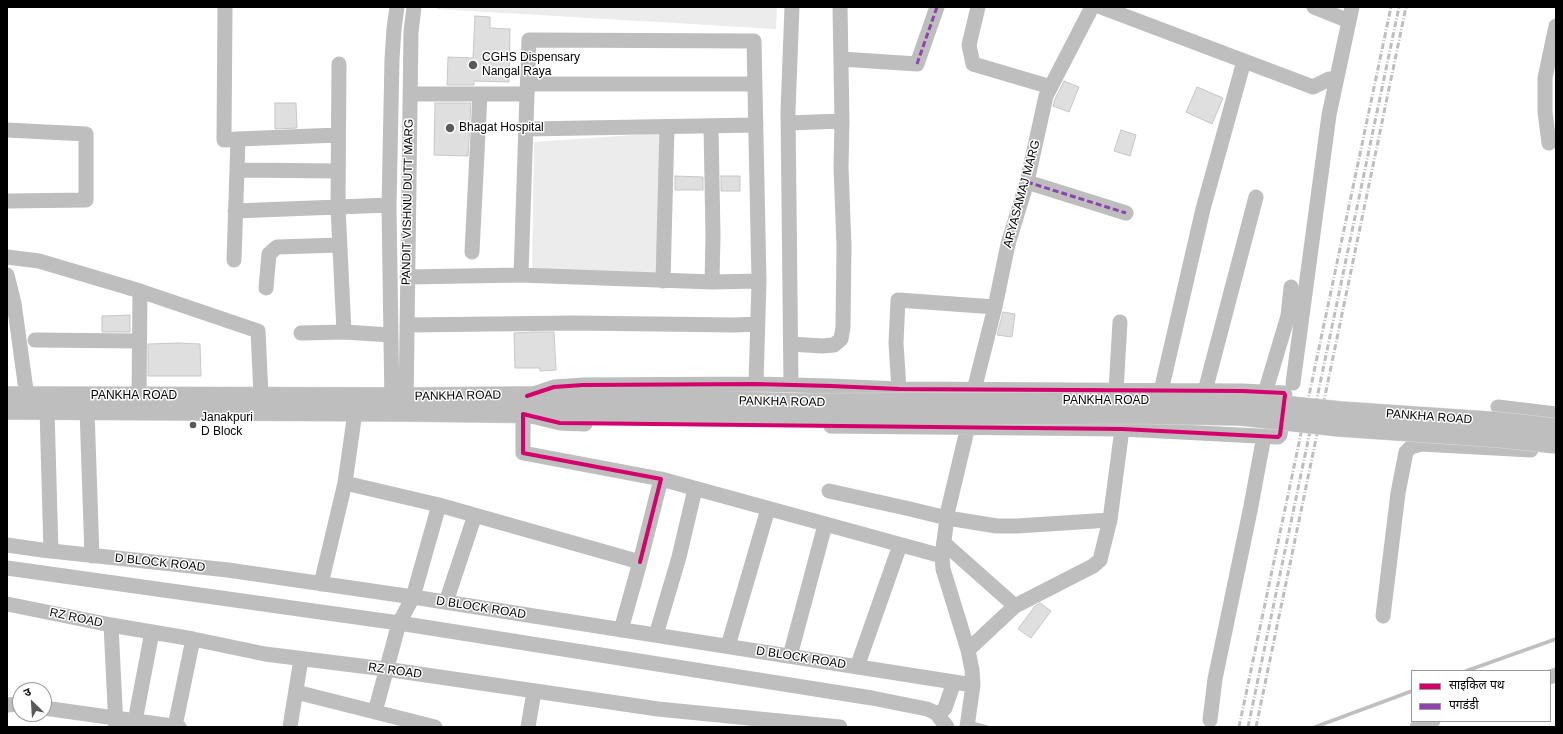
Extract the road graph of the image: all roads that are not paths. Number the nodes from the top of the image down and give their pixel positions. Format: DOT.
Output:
graph roads {
  1 [pos="225,7"];
  2 [pos="397,7"];
  3 [pos="414,7"];
  4 [pos="792,7"];
  5 [pos="840,7"];
  6 [pos="937,7"];
  7 [pos="978,7"];
  8 [pos="1092,7"];
  9 [pos="1101,7"];
  10 [pos="1314,7"];
  11 [pos="1350,14"];
  12 [pos="1556,26"];
  13 [pos="841,59"];
  14 [pos="1244,61"];
  15 [pos="339,64"];
  16 [pos="1336,82"];
  17 [pos="754,84"];
  18 [pos="1051,87"];
  19 [pos="527,89"];
  20 [pos="410,94"];
  21 [pos="480,94"];
  22 [pos="842,121"];
  23 [pos="788,123"];
  24 [pos="756,125"];
  25 [pos="711,126"];
  26 [pos="666,127"];
  27 [pos="526,129"];
  28 [pos="7,130"];
  29 [pos="338,135"];
  30 [pos="238,139"];
  31 [pos="1549,143"];
  32 [pos="237,170"];
  33 [pos="338,171"];
  34 [pos="1027,182"];
  35 [pos="1256,197"];
  36 [pos="7,202"];
  37 [pos="389,205"];
  38 [pos="338,208"];
  39 [pos="235,211"];
  40 [pos="1126,212"];
  41 [pos="340,245"];
  42 [pos="472,252"];
  43 [pos="7,257"];
  44 [pos="234,260"];
  45 [pos="7,275"];
  46 [pos="521,275"];
  47 [pos="407,277"];
  48 [pos="663,281"];
  49 [pos="759,281"];
  50 [pos="712,282"];
  51 [pos="1291,287"];
  52 [pos="266,288"];
  53 [pos="140,291"];
  54 [pos="995,307"];
  55 [pos="1120,322"];
  56 [pos="758,324"];
  57 [pos="407,325"];
  58 [pos="344,332"];
  59 [pos="301,333"];
  60 [pos="391,335"];
  61 [pos="35,340"];
  62 [pos="140,341"];
  63 [pos="791,344"];
  64 [pos="1293,383"];
  65 [pos="756,384"];
  66 [pos="791,384"];
  67 [pos="899,389"];
  68 [pos="975,390"];
  69 [pos="1116,391"];
  70 [pos="1161,391"];
  71 [pos="1205,391"];
  72 [pos="1265,393"];
  73 [pos="7,396"];
  74 [pos="27,396"];
  75 [pos="139,396"];
  76 [pos="260,396"];
  77 [pos="527,396"];
  78 [pos="399,404"];
  79 [pos="1498,407"];
  80 [pos="7,410"];
  81 [pos="47,410"];
  82 [pos="87,410"];
  83 [pos="804,410"];
  84 [pos="355,412"];
  85 [pos="523,414"];
  86 [pos="1556,414"];
  87 [pos="968,427"];
  88 [pos="1556,428"];
  89 [pos="1122,429"];
  90 [pos="1264,436"];
  91 [pos="1556,444"];
  92 [pos="1556,451"];
  93 [pos="661,479"];
  94 [pos="345,483"];
  95 [pos="695,489"];
  96 [pos="829,491"];
  97 [pos="439,505"];
  98 [pos="768,509"];
  99 [pos="475,515"];
  100 [pos="947,518"];
  101 [pos="1110,520"];
  102 [pos="825,525"];
  103 [pos="7,545"];
  104 [pos="900,545"];
  105 [pos="943,550"];
  106 [pos="51,551"];
  107 [pos="92,556"];
  108 [pos="640,562"];
  109 [pos="7,568"];
  110 [pos="321,584"];
  111 [pos="413,597"];
  112 [pos="446,602"];
  113 [pos="7,604"];
  114 [pos="1015,606"];
  115 [pos="1383,616"];
  116 [pos="399,623"];
  117 [pos="111,625"];
  118 [pos="621,630"];
  119 [pos="152,632"];
  120 [pos="656,635"];
  121 [pos="193,639"];
  122 [pos="728,646"];
  123 [pos="968,650"];
  124 [pos="790,656"];
  125 [pos="301,659"];
  126 [pos="857,667"];
  127 [pos="386,670"];
  128 [pos="954,682"];
  129 [pos="973,685"];
  130 [pos="296,692"];
  131 [pos="534,692"];
  132 [pos="52,710"];
  133 [pos="375,712"];
  134 [pos="938,715"];
  135 [pos="1210,720"];
  136 [pos="135,721"];
  137 [pos="734,722"];
  138 [pos="1430,722"];
  139 [pos="116,723"];
  140 [pos="785,724"];
  141 [pos="177,727"];
  142 [pos="290,727"];
  143 [pos="435,727"];
  144 [pos="528,727"];
  145 [pos="840,727"];
  146 [pos="947,727"];
  147 [pos="967,727"];
  148 [pos="1417,727"];
  1 -- 30 [label="street"];
  2 -- 37 [label="street, PANDIT VISHNU DUTT MARG"];
  3 -- 20 [label="street, PANDIT VISHNU DUTT MARG"];
  4 -- 23 [label="street"];
  5 -- 13 [label="street"];
  6 -- 13 [label="street"];
  7 -- 18 [label="street"];
  8 -- 18 [label="street, ARYASAMAJ MARG"];
  9 -- 14 [label="street"];
  10 -- 11 [label="street"];
  11 -- 16 [label="street"];
  12 -- 31 [label="street"];
  13 -- 22 [label="street"];
  14 -- 16 [label="street"];
  14 -- 70 [label="street"];
  15 -- 29 [label="street"];
  16 -- 64 [label="street"];
  17 -- 19 [label="street"];
  17 -- 19 [label="street"];
  17 -- 24 [label="street"];
  18 -- 34 [label="street, ARYASAMAJ MARG"];
  19 -- 21 [label="street"];
  19 -- 27 [label="street"];
  20 -- 21 [label="street"];
  20 -- 47 [label="street, PANDIT VISHNU DUTT MARG"];
  21 -- 42 [label="street"];
  22 -- 23 [label="street"];
  22 -- 63 [label="street"];
  23 -- 63 [label="street"];
  24 -- 25 [label="street"];
  24 -- 49 [label="street"];
  25 -- 26 [label="street"];
  25 -- 50 [label="street"];
  26 -- 27 [label="street"];
  26 -- 48 [label="street"];
  27 -- 46 [label="street"];
  28 -- 36 [label="street"];
  29 -- 30 [label="street"];
  29 -- 33 [label="street"];
  30 -- 32 [label="street"];
  32 -- 33 [label="street"];
  32 -- 39 [label="street"];
  33 -- 38 [label="street"];
  34 -- 40 [label="street"];
  34 -- 54 [label="street, ARYASAMAJ MARG"];
  35 -- 71 [label="street"];
  37 -- 38 [label="street"];
  37 -- 60 [label="street, PANDIT VISHNU DUTT MARG"];
  38 -- 39 [label="street"];
  38 -- 41 [label="street"];
  39 -- 44 [label="street"];
  41 -- 52 [label="street"];
  41 -- 58 [label="street"];
  43 -- 53 [label="street"];
  45 -- 74 [label="street"];
  46 -- 47 [label="street"];
  46 -- 48 [label="street"];
  47 -- 57 [label="street, PANDIT VISHNU DUTT MARG"];
  48 -- 50 [label="street"];
  49 -- 50 [label="street"];
  49 -- 56 [label="street"];
  51 -- 72 [label="street"];
  53 -- 62 [label="street"];
  53 -- 76 [label="street"];
  54 -- 67 [label="street"];
  54 -- 68 [label="street, ARYASAMAJ MARG"];
  55 -- 69 [label="street"];
  56 -- 57 [label="street"];
  56 -- 65 [label="street"];
  57 -- 78 [label="street, PANDIT VISHNU DUTT MARG"];
  58 -- 59 [label="street"];
  58 -- 60 [label="street"];
  60 -- 78 [label="street, PANDIT VISHNU DUTT MARG"];
  61 -- 62 [label="street"];
  62 -- 75 [label="street"];
  63 -- 66 [label="street"];
  65 -- 66 [label="street"];
  65 -- 77 [label="street"];
  66 -- 67 [label="street"];
  67 -- 68 [label="street"];
  68 -- 69 [label="street"];
  68 -- 87 [label="street, ARYASAMAJ MARG"];
  69 -- 70 [label="street"];
  70 -- 71 [label="street"];
  71 -- 72 [label="street"];
  72 -- 90 [label="street"];
  73 -- 74 [label="main road, PANKHA ROAD"];
  74 -- 75 [label="main road, PANKHA ROAD"];
  75 -- 76 [label="main road, PANKHA ROAD"];
  76 -- 78 [label="main road, PANKHA ROAD"];
  77 -- 78 [label="main road, PANKHA ROAD"];
  77 -- 83 [label="main road, PANKHA ROAD"];
  78 -- 84 [label="main road, PANKHA ROAD"];
  78 -- 85 [label="main road, PANKHA ROAD"];
  79 -- 86 [label="street"];
  80 -- 81 [label="main road, PANKHA ROAD"];
  81 -- 82 [label="main road, PANKHA ROAD"];
  81 -- 106 [label="street"];
  82 -- 84 [label="main road, PANKHA ROAD"];
  82 -- 107 [label="street"];
  83 -- 85 [label="main road, PANKHA ROAD"];
  83 -- 88 [label="main road, PANKHA ROAD, bridge"];
  83 -- 91 [label="main road, PANKHA ROAD, bridge"];
  84 -- 94 [label="street"];
  85 -- 87 [label="street"];
  85 -- 93 [label="street"];
  87 -- 89 [label="street"];
  87 -- 100 [label="street, ARYASAMAJ MARG"];
  89 -- 90 [label="street"];
  89 -- 101 [label="street"];
  90 -- 135 [label="street"];
  92 -- 115 [label="street"];
  93 -- 95 [label="street"];
  93 -- 108 [label="street"];
  94 -- 97 [label="street"];
  94 -- 110 [label="street"];
  95 -- 98 [label="street"];
  95 -- 120 [label="street"];
  96 -- 100 [label="street"];
  97 -- 99 [label="street"];
  97 -- 111 [label="street"];
  98 -- 102 [label="street"];
  98 -- 122 [label="street"];
  99 -- 108 [label="street"];
  99 -- 112 [label="street"];
  100 -- 101 [label="street"];
  100 -- 105 [label="street, ARYASAMAJ MARG"];
  101 -- 114 [label="street"];
  102 -- 104 [label="street"];
  102 -- 124 [label="street"];
  103 -- 106 [label="street, D BLOCK ROAD"];
  104 -- 105 [label="street"];
  104 -- 126 [label="street"];
  105 -- 114 [label="street"];
  105 -- 123 [label="street, ARYASAMAJ MARG"];
  106 -- 107 [label="street, D BLOCK ROAD"];
  107 -- 110 [label="street, D BLOCK ROAD"];
  108 -- 118 [label="street"];
  109 -- 116 [label="street"];
  110 -- 111 [label="street, D BLOCK ROAD"];
  111 -- 112 [label="street, D BLOCK ROAD"];
  111 -- 116 [label="street"];
  112 -- 118 [label="street, D BLOCK ROAD"];
  113 -- 117 [label="street, RZ ROAD"];
  114 -- 123 [label="street"];
  116 -- 127 [label="street"];
  116 -- 134 [label="street"];
  117 -- 119 [label="street, RZ ROAD"];
  117 -- 139 [label="street"];
  118 -- 120 [label="street, D BLOCK ROAD"];
  119 -- 121 [label="street, RZ ROAD"];
  119 -- 136 [label="street"];
  120 -- 122 [label="street, D BLOCK ROAD"];
  121 -- 125 [label="street, RZ ROAD"];
  121 -- 141 [label="street"];
  122 -- 124 [label="street, D BLOCK ROAD"];
  123 -- 129 [label="street, ARYASAMAJ MARG"];
  124 -- 126 [label="street, D BLOCK ROAD"];
  125 -- 127 [label="street, RZ ROAD"];
  125 -- 130 [label="street"];
  126 -- 128 [label="street, D BLOCK ROAD"];
  127 -- 131 [label="street, RZ ROAD"];
  127 -- 133 [label="street"];
  128 -- 129 [label="street, D BLOCK ROAD"];
  128 -- 134 [label="street"];
  129 -- 147 [label="street, ARYASAMAJ MARG"];
  130 -- 133 [label="street"];
  130 -- 142 [label="street"];
  131 -- 137 [label="street, RZ ROAD"];
  131 -- 144 [label="street"];
  132 -- 139 [label="street"];
  133 -- 143 [label="street"];
  134 -- 146 [label="street"];
  136 -- 139 [label="street"];
  136 -- 141 [label="street"];
  137 -- 140 [label="street, RZ ROAD"];
  138 -- 148 [label="street"];
  140 -- 145 [label="street, RZ ROAD"];
}
